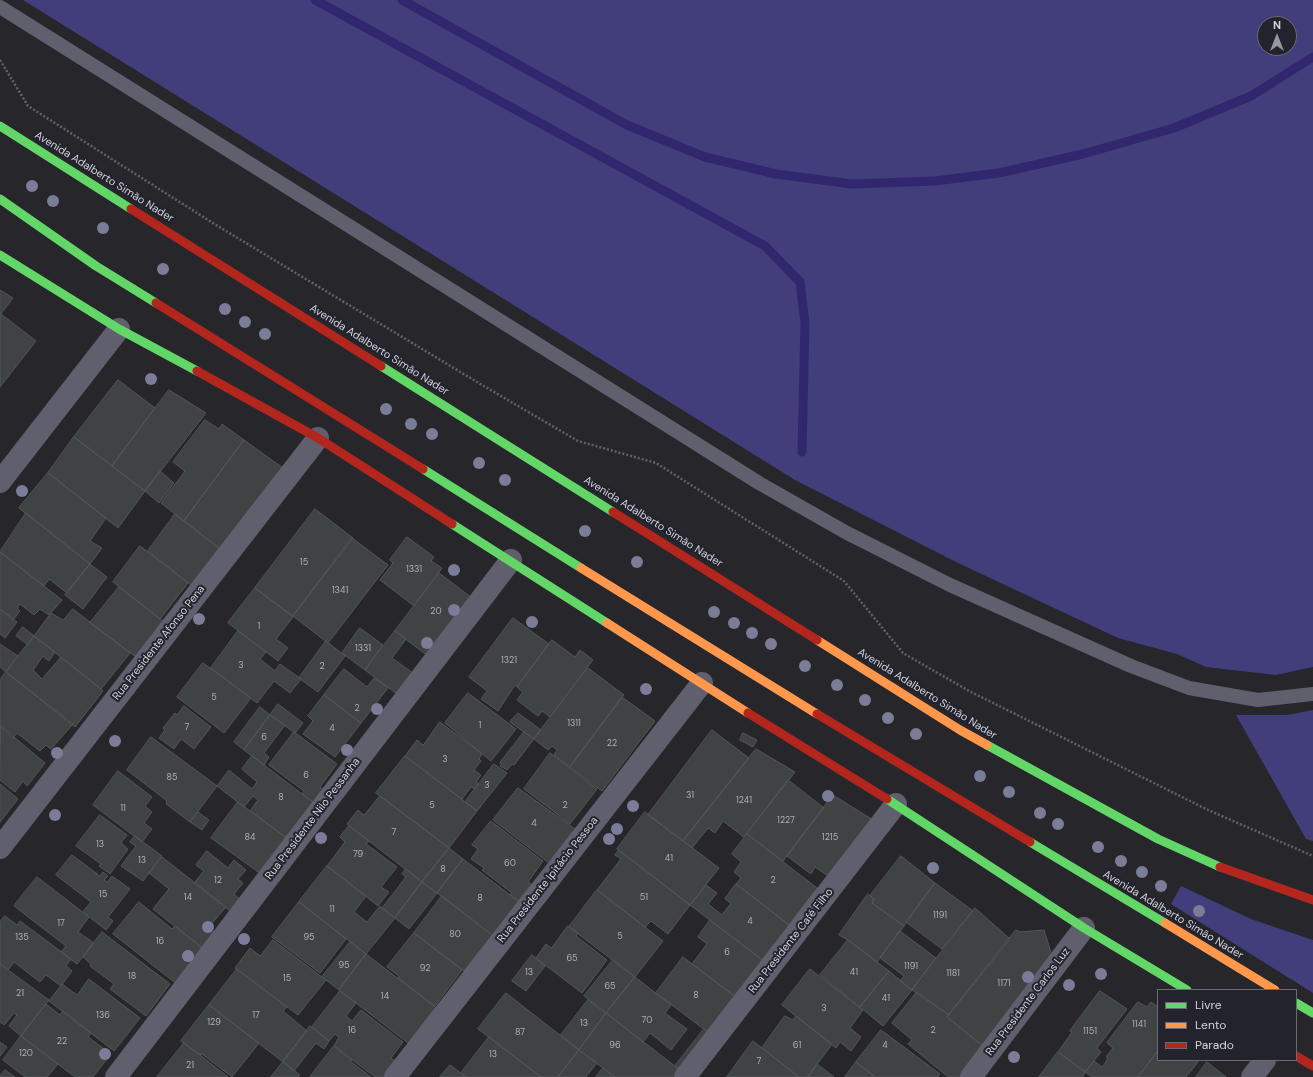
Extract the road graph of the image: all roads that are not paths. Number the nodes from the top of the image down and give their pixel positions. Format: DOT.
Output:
graph roads {
  1 [pos="0,7"];
  2 [pos="0,126"];
  3 [pos="0,199"];
  4 [pos="0,255"];
  5 [pos="119,329"];
  6 [pos="318,438"];
  7 [pos="0,482"];
  8 [pos="511,560"];
  9 [pos="702,683"];
  10 [pos="1313,694"];
  11 [pos="896,804"];
  12 [pos="0,848"];
  13 [pos="1313,900"];
  14 [pos="1084,928"];
  15 [pos="1185,989"];
  16 [pos="1273,989"];
  17 [pos="1297,1004"];
  18 [pos="1313,1013"];
  19 [pos="1297,1057"];
  20 [pos="1264,1061"];
  21 [pos="1313,1066"];
  22 [pos="116,1077"];
  23 [pos="395,1077"];
  24 [pos="685,1077"];
  25 [pos="971,1077"];
  26 [pos="1252,1077"];
  1 -- 10 [label="lane"];
  2 -- 13 [label="main road, Avenida Adalberto Simão Nader"];
  3 -- 16 [label="main road, Avenida Adalberto Simão Nader"];
  4 -- 5 [label="main road"];
  5 -- 6 [label="main road"];
  5 -- 7 [label="street"];
  6 -- 8 [label="main road"];
  6 -- 12 [label="street, Rua Presidente Afonso Pena"];
  8 -- 9 [label="main road"];
  8 -- 22 [label="street, Rua Presidente Nilo Pessanha"];
  9 -- 11 [label="main road"];
  9 -- 23 [label="street, Rua Presidente Ipitácio Pessoa"];
  11 -- 14 [label="main road"];
  11 -- 24 [label="street, Rua Presidente Café Filho"];
  14 -- 15 [label="main road"];
  14 -- 25 [label="street, Rua Presidente Carlos Luz"];
  17 -- 18 [label="main road"];
  19 -- 21 [label="main road"];
  20 -- 26 [label="street"];
}
